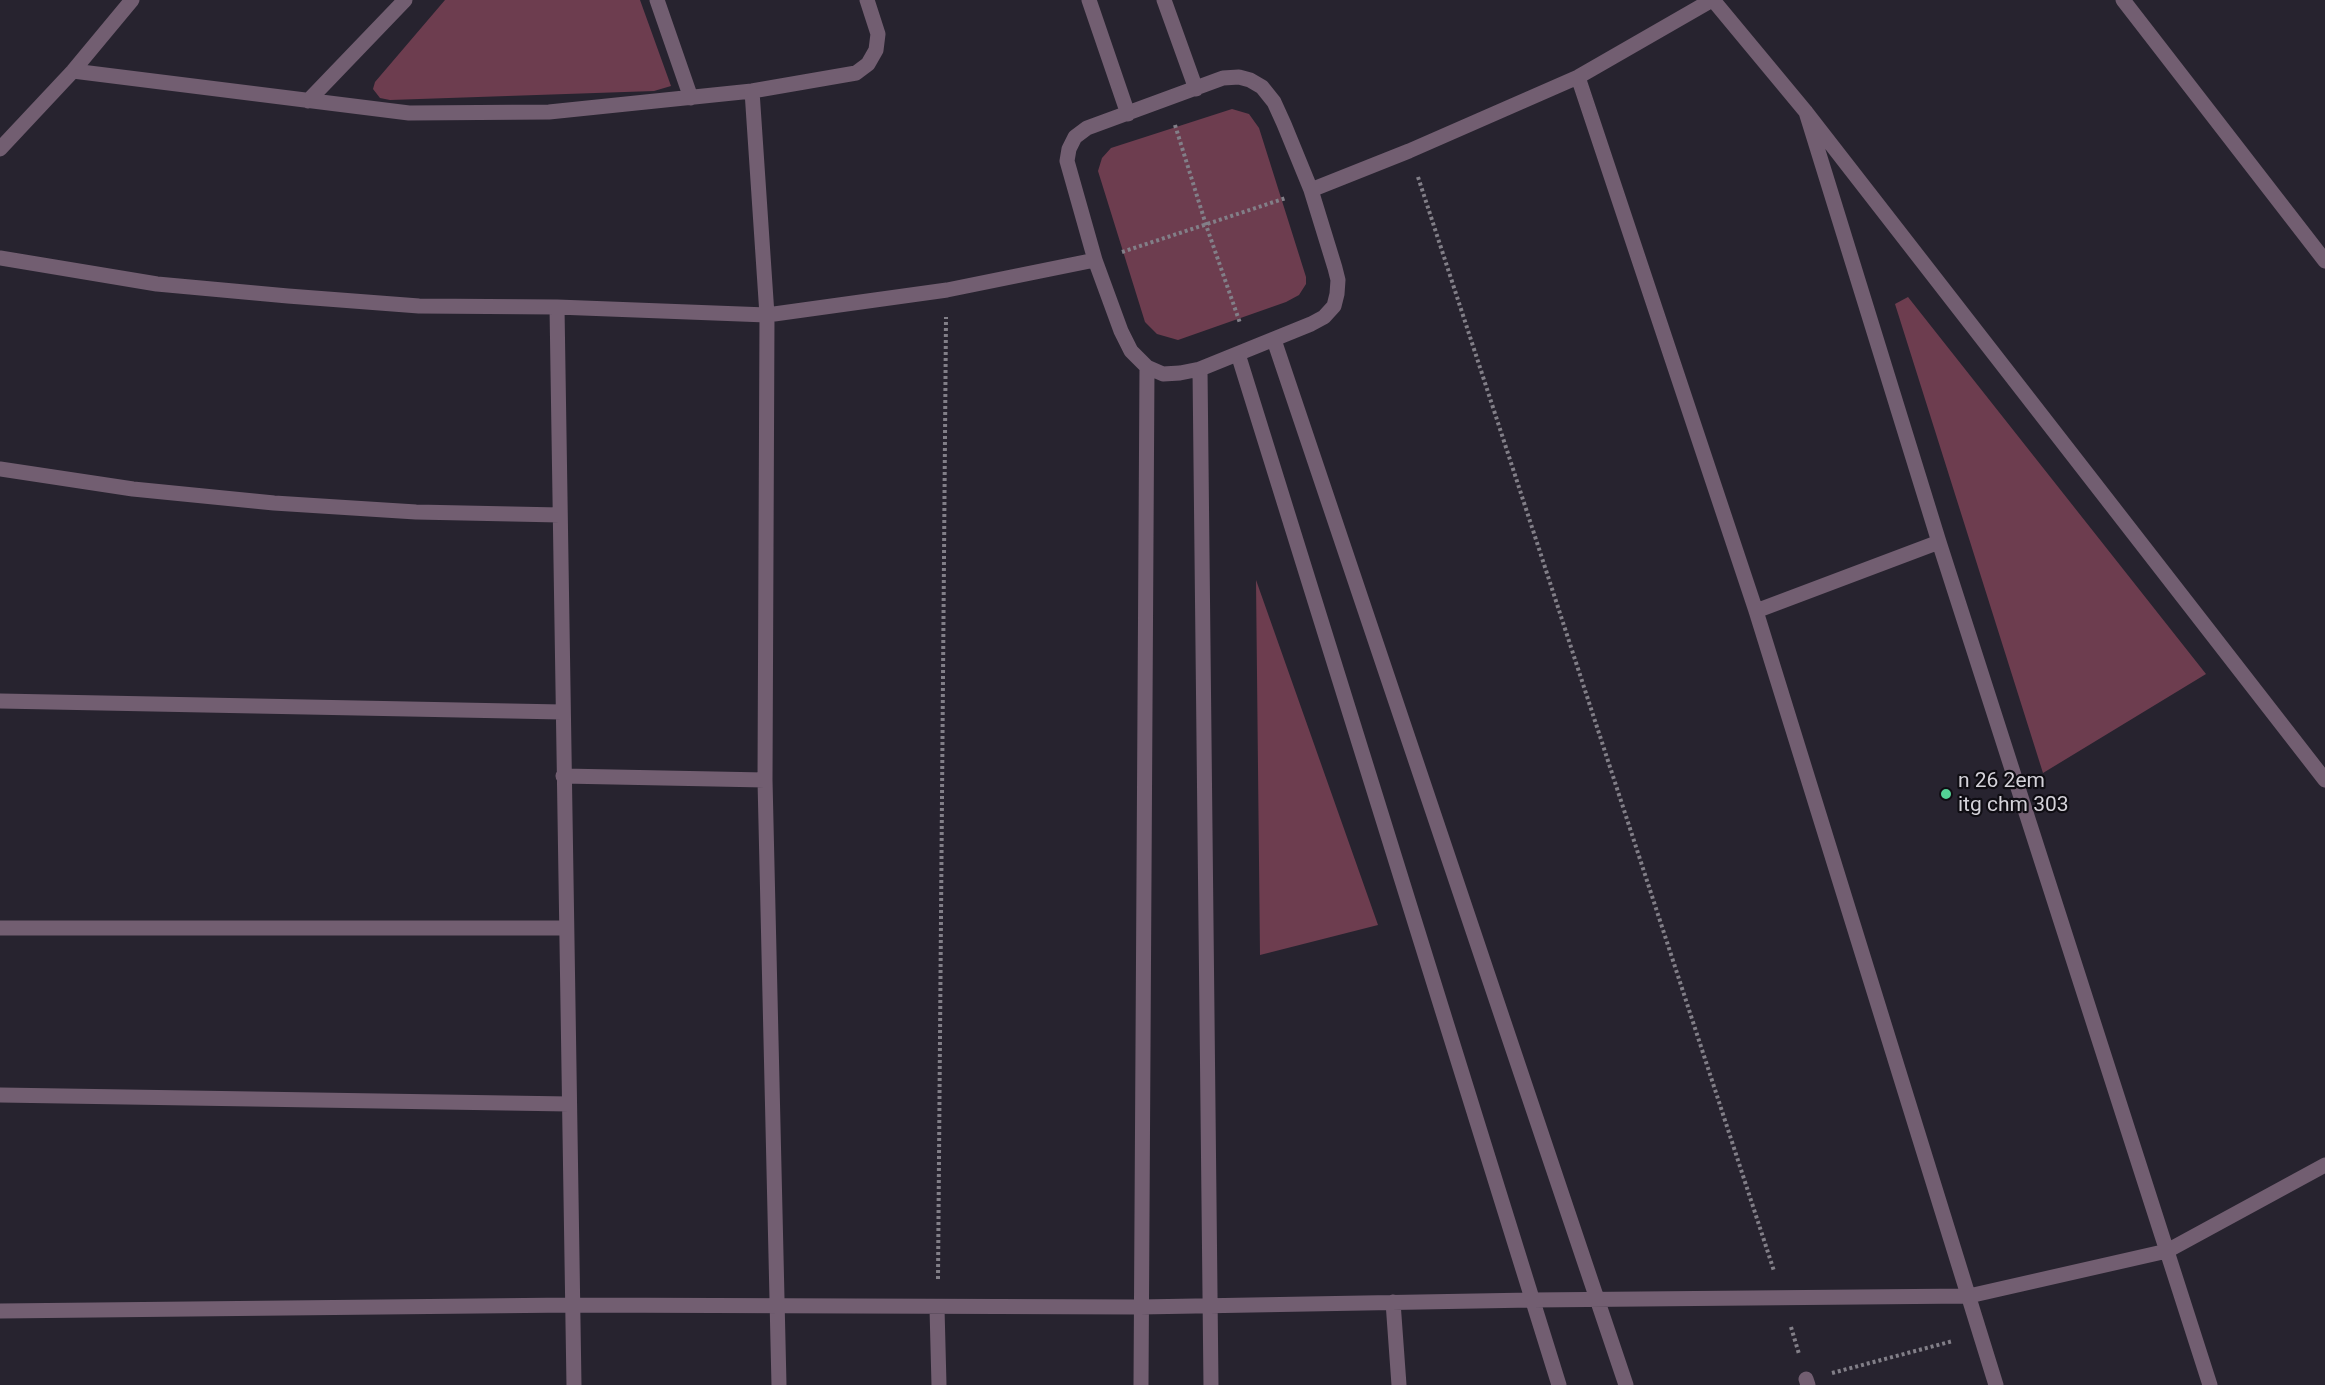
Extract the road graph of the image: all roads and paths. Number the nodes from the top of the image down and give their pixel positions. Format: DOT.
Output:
graph roads {
  1 [pos="132,0"];
  2 [pos="405,0"];
  3 [pos="657,0"];
  4 [pos="867,0"];
  5 [pos="1089,0"];
  6 [pos="1164,0"];
  7 [pos="1713,0"];
  8 [pos="2123,0"];
  9 [pos="73,71"];
  10 [pos="1578,77"];
  11 [pos="1196,89"];
  12 [pos="752,91"];
  13 [pos="691,98"];
  14 [pos="1167,99"];
  15 [pos="308,101"];
  16 [pos="1806,112"];
  17 [pos="1128,114"];
  18 [pos="0,149"];
  19 [pos="1409,151"];
  20 [pos="1311,190"];
  21 [pos="1206,225"];
  22 [pos="0,258"];
  23 [pos="1095,260"];
  24 [pos="2325,261"];
  25 [pos="946,290"];
  26 [pos="556,307"];
  27 [pos="767,315"];
  28 [pos="1274,340"];
  29 [pos="1243,352"];
  30 [pos="1147,367"];
  31 [pos="1200,369"];
  32 [pos="0,469"];
  33 [pos="560,515"];
  34 [pos="1939,543"];
  35 [pos="1756,612"];
  36 [pos="0,701"];
  37 [pos="562,712"];
  38 [pos="563,776"];
  39 [pos="765,780"];
  40 [pos="2325,780"];
  41 [pos="0,928"];
  42 [pos="566,928"];
  43 [pos="0,1095"];
  44 [pos="569,1104"];
  45 [pos="2325,1165"];
  46 [pos="2167,1251"];
  47 [pos="1969,1296"];
  48 [pos="1782,1298"];
  49 [pos="1597,1299"];
  50 [pos="1532,1300"];
  51 [pos="1393,1302"];
  52 [pos="572,1305"];
  53 [pos="1211,1306"];
  54 [pos="1140,1307"];
  55 [pos="777,1308"];
  56 [pos="937,1308"];
  57 [pos="0,1311"];
  58 [pos="1980,1334"];
  59 [pos="1807,1382"];
  60 [pos="574,1385"];
  61 [pos="779,1385"];
  62 [pos="939,1385"];
  63 [pos="1141,1385"];
  64 [pos="1211,1385"];
  65 [pos="1399,1385"];
  66 [pos="1559,1385"];
  67 [pos="1626,1385"];
  68 [pos="1996,1385"];
  69 [pos="2210,1385"];
  1 -- 9 [label="street"];
  2 -- 15 [label="street"];
  3 -- 13 [label="street"];
  4 -- 12 [label="street"];
  5 -- 17 [label="street"];
  6 -- 11 [label="street"];
  7 -- 10 [label="street"];
  7 -- 16 [label="street"];
  8 -- 24 [label="street"];
  9 -- 15 [label="street"];
  9 -- 18 [label="street"];
  10 -- 19 [label="street"];
  10 -- 35 [label="street"];
  11 -- 14 [label="street"];
  11 -- 20 [label="street"];
  12 -- 13 [label="street"];
  12 -- 27 [label="street"];
  13 -- 15 [label="street"];
  14 -- 17 [label="street"];
  14 -- 21 [label="path"];
  16 -- 34 [label="street"];
  16 -- 40 [label="street"];
  17 -- 23 [label="street"];
  19 -- 20 [label="street"];
  19 -- 48 [label="path"];
  20 -- 21 [label="path"];
  20 -- 28 [label="street"];
  21 -- 23 [label="path"];
  21 -- 29 [label="path"];
  22 -- 26 [label="street"];
  23 -- 25 [label="street"];
  23 -- 30 [label="street"];
  25 -- 27 [label="street"];
  25 -- 56 [label="path"];
  26 -- 27 [label="street"];
  26 -- 33 [label="street"];
  27 -- 39 [label="street"];
  28 -- 29 [label="street"];
  28 -- 49 [label="street"];
  29 -- 31 [label="street"];
  29 -- 50 [label="street"];
  30 -- 31 [label="street"];
  30 -- 54 [label="street"];
  31 -- 53 [label="street"];
  32 -- 33 [label="street"];
  33 -- 37 [label="street"];
  34 -- 35 [label="street"];
  34 -- 46 [label="street"];
  35 -- 47 [label="street"];
  36 -- 37 [label="street"];
  37 -- 38 [label="street"];
  38 -- 39 [label="street"];
  38 -- 42 [label="street"];
  39 -- 55 [label="street"];
  41 -- 42 [label="street"];
  42 -- 44 [label="street"];
  43 -- 44 [label="street"];
  44 -- 52 [label="street"];
  45 -- 46 [label="street"];
  46 -- 47 [label="street"];
  46 -- 69 [label="street"];
  47 -- 48 [label="street"];
  47 -- 58 [label="street"];
  48 -- 49 [label="street"];
  48 -- 59 [label="path"];
  49 -- 50 [label="street"];
  49 -- 67 [label="street"];
  50 -- 51 [label="street"];
  50 -- 66 [label="street"];
  51 -- 53 [label="street"];
  51 -- 65 [label="street"];
  52 -- 55 [label="street"];
  52 -- 57 [label="street"];
  52 -- 60 [label="street"];
  53 -- 54 [label="street"];
  53 -- 64 [label="street"];
  54 -- 56 [label="street"];
  54 -- 63 [label="street"];
  55 -- 56 [label="street"];
  55 -- 61 [label="street"];
  56 -- 62 [label="street"];
  58 -- 59 [label="path"];
  58 -- 68 [label="street"];
}
